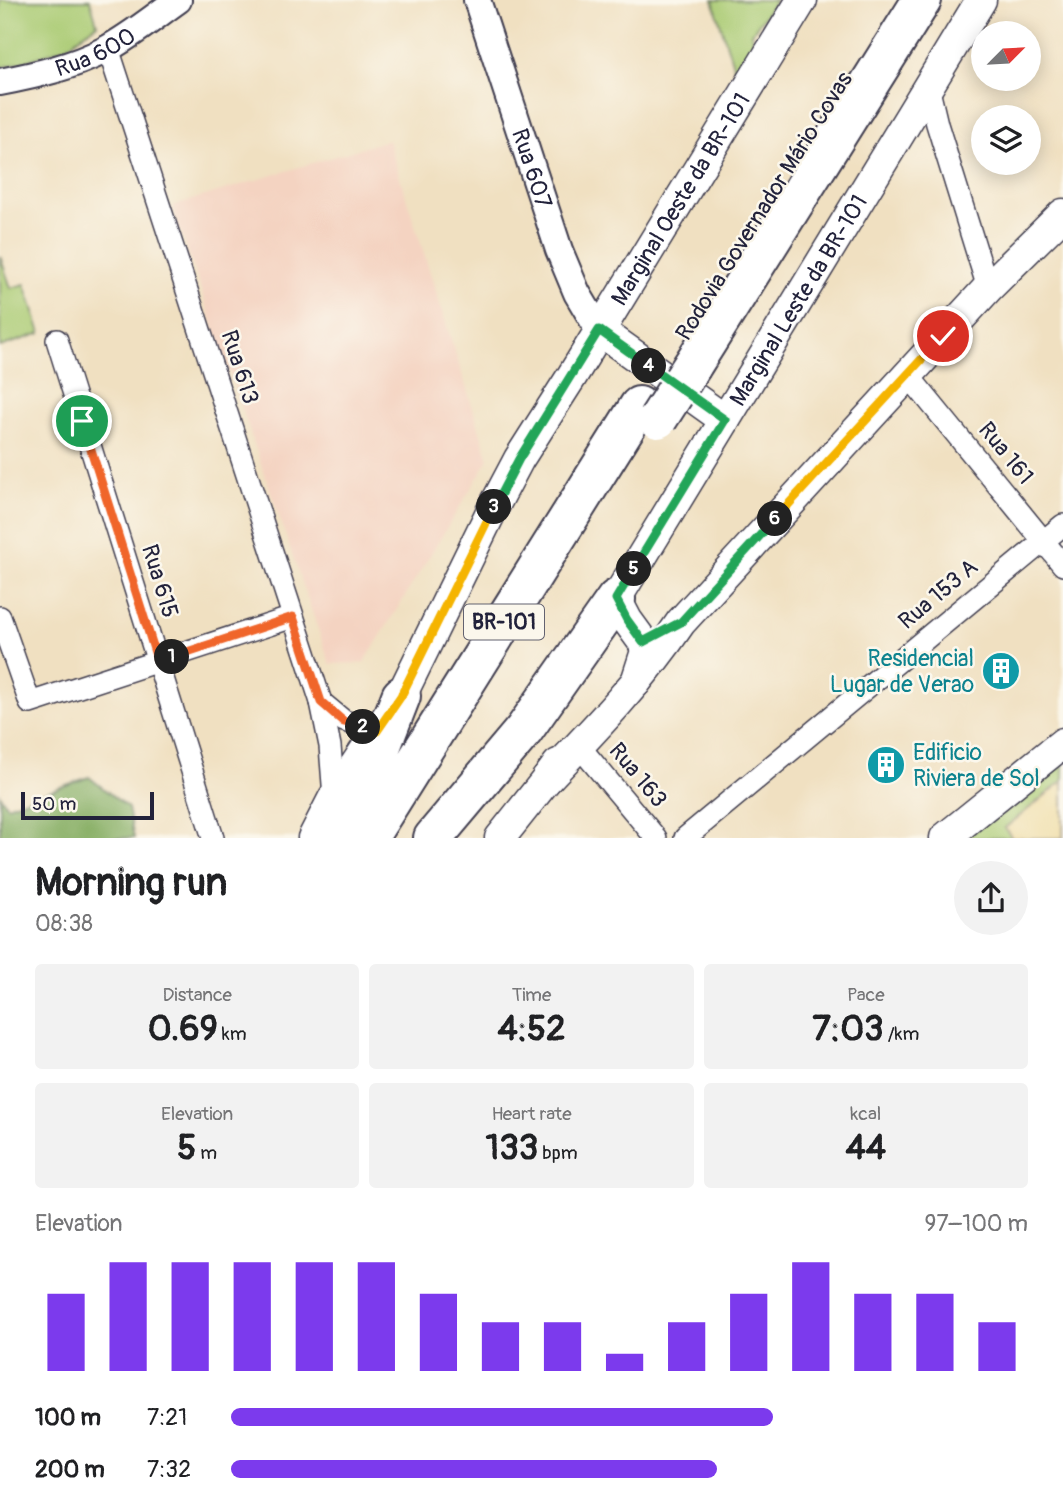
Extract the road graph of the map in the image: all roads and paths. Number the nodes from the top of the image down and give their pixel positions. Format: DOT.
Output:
graph roads {
  1 [pos="177,0"];
  2 [pos="477,0"];
  3 [pos="802,0"];
  4 [pos="893,0"];
  5 [pos="922,0"];
  6 [pos="981,0"];
  7 [pos="108,48"];
  8 [pos="0,82"];
  9 [pos="928,86"];
  10 [pos="1063,214"];
  11 [pos="988,288"];
  12 [pos="599,330"];
  13 [pos="57,341"];
  14 [pos="682,360"];
  15 [pos="908,375"];
  16 [pos="649,413"];
  17 [pos="725,420"];
  18 [pos="1063,525"];
  19 [pos="1043,541"];
  20 [pos="1063,565"];
  21 [pos="616,599"];
  22 [pos="0,617"];
  23 [pos="293,617"];
  24 [pos="681,622"];
  25 [pos="643,642"];
  26 [pos="158,662"];
  27 [pos="636,682"];
  28 [pos="401,696"];
  29 [pos="321,702"];
  30 [pos="377,731"];
  31 [pos="1063,743"];
  32 [pos="579,746"];
  33 [pos="547,779"];
  34 [pos="334,797"];
  35 [pos="213,838"];
  36 [pos="313,838"];
  37 [pos="346,838"];
  38 [pos="368,838"];
  39 [pos="398,838"];
  40 [pos="433,838"];
  41 [pos="500,838"];
  42 [pos="656,838"];
  43 [pos="685,838"];
  44 [pos="945,838"];
  1 -- 7 [label="street, Rua 600"];
  2 -- 12 [label="street, Rua 607"];
  3 -- 12 [label="main road, Marginal Oeste da BR-101"];
  4 -- 14 [label="highway, Rodovia Governador Mário Covas / BR-101"];
  5 -- 14 [label="highway, Rodovia Governador Mário Covas / BR-101"];
  6 -- 9 [label="main road, Marginal Leste da BR-101"];
  7 -- 8 [label="street, Rua 600"];
  7 -- 23 [label="street, Rua 613"];
  9 -- 11 [label="street"];
  9 -- 17 [label="main road, Marginal Leste da BR-101"];
  10 -- 11 [label="main road"];
  11 -- 15 [label="main road"];
  12 -- 17 [label="main road"];
  12 -- 28 [label="main road, Marginal Oeste da BR-101"];
  13 -- 26 [label="street, Rua 615"];
  14 -- 16 [label="highway, Rodovia Governador Mário Covas / BR-101, bridge"];
  15 -- 19 [label="street, Rua 161"];
  15 -- 24 [label="main road"];
  16 -- 38 [label="highway, Rodovia Governador Mário Covas / BR-101"];
  16 -- 39 [label="highway, Rodovia Governador Mário Covas / BR-101"];
  17 -- 21 [label="main road, Marginal Leste da BR-101"];
  18 -- 19 [label="street, Rua 153 A"];
  19 -- 20 [label="street, Rua 161"];
  19 -- 43 [label="street, Rua 153 A"];
  21 -- 25 [label="main road"];
  21 -- 40 [label="highway"];
  22 -- 26 [label="street"];
  23 -- 26 [label="street"];
  23 -- 29 [label="street, Rua 613"];
  24 -- 25 [label="main road"];
  24 -- 27 [label="main road"];
  25 -- 27 [label="main road"];
  25 -- 33 [label="main road"];
  26 -- 35 [label="street, Rua 615"];
  27 -- 32 [label="main road"];
  28 -- 30 [label="main road, Marginal Oeste da BR-101"];
  28 -- 37 [label="highway"];
  29 -- 30 [label="street"];
  29 -- 34 [label="street, Rua 613"];
  30 -- 34 [label="main road, Marginal Oeste da BR-101"];
  31 -- 44 [label="main road"];
  32 -- 33 [label="main road"];
  32 -- 42 [label="street, Rua 163"];
  33 -- 41 [label="main road"];
  34 -- 36 [label="main road, Marginal Oeste da BR-101"];
}
